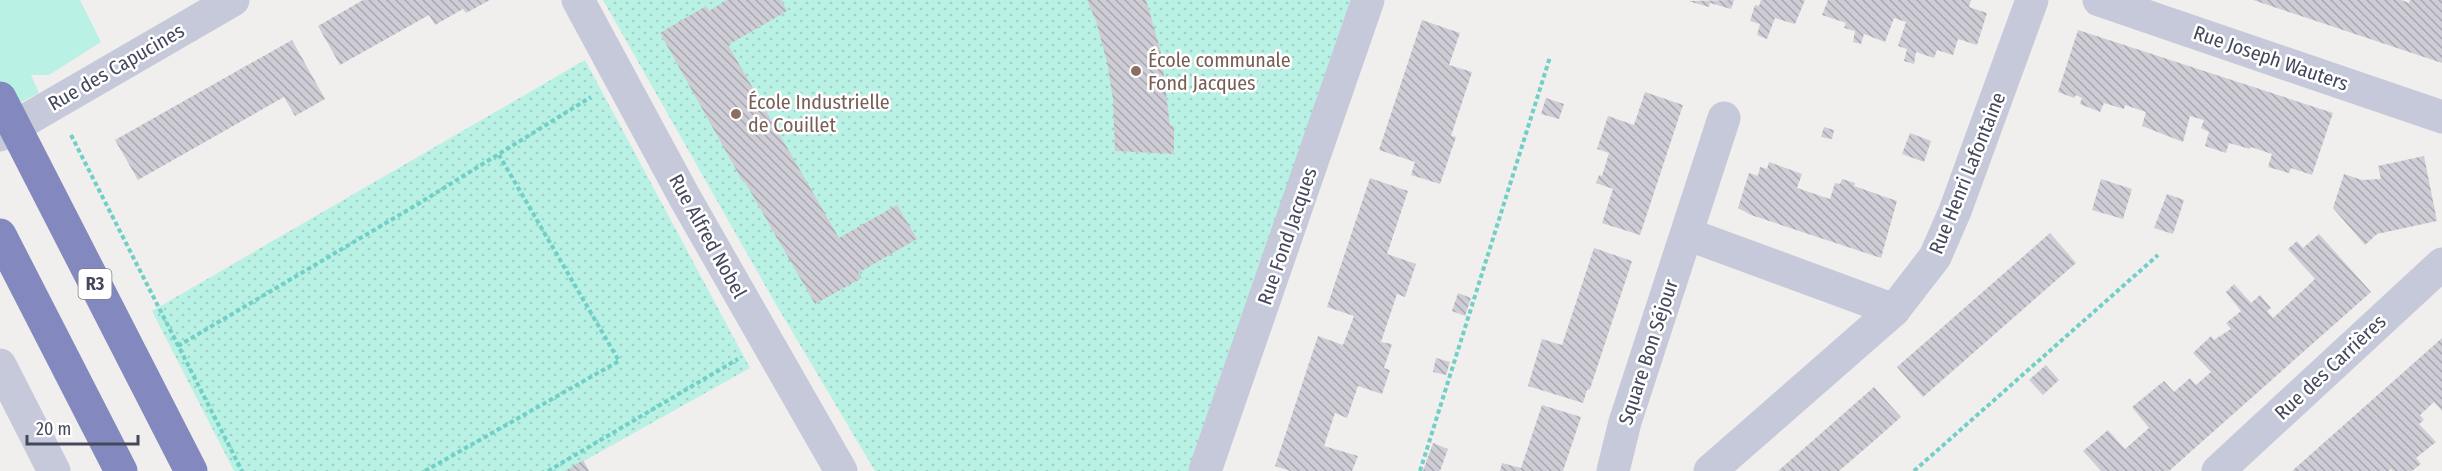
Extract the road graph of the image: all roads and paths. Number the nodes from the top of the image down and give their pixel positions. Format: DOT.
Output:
graph roads {
  1 [pos="233,0"];
  2 [pos="578,0"];
  3 [pos="1368,0"];
  4 [pos="2032,0"];
  5 [pos="2099,0"];
  6 [pos="1550,57"];
  7 [pos="621,79"];
  8 [pos="0,98"];
  9 [pos="55,103"];
  10 [pos="2442,117"];
  11 [pos="1724,118"];
  12 [pos="0,135"];
  13 [pos="498,155"];
  14 [pos="1687,234"];
  15 [pos="0,235"];
  16 [pos="2158,255"];
  17 [pos="2442,264"];
  18 [pos="1894,310"];
  19 [pos="767,342"];
  20 [pos="178,346"];
  21 [pos="0,365"];
  22 [pos="190,470"];
  23 [pos="54,471"];
  24 [pos="121,471"];
  25 [pos="242,471"];
  26 [pos="425,471"];
  27 [pos="548,471"];
  28 [pos="841,471"];
  29 [pos="1205,471"];
  30 [pos="1420,471"];
  31 [pos="1613,471"];
  32 [pos="1710,471"];
  33 [pos="1914,471"];
  34 [pos="2218,471"];
  1 -- 9 [label="street, Rue des Capucines"];
  2 -- 7 [label="street, Rue Alfred Nobel"];
  3 -- 29 [label="street, Rue Fond Jacques"];
  4 -- 18 [label="street, Rue Henri Lafontaine"];
  5 -- 10 [label="street, Rue Joseph Wauters"];
  6 -- 30 [label="path"];
  7 -- 13 [label="path"];
  7 -- 19 [label="street, Rue Alfred Nobel"];
  8 -- 22 [label="highway, R3"];
  9 -- 12 [label="street, Rue des Capucines"];
  9 -- 20 [label="path"];
  11 -- 14 [label="street, Square Bon Séjour"];
  13 -- 20 [label="path"];
  13 -- 26 [label="path"];
  14 -- 18 [label="street"];
  14 -- 31 [label="street, Square Bon Séjour"];
  15 -- 24 [label="highway"];
  16 -- 33 [label="path"];
  17 -- 34 [label="street, Rue des Carrières"];
  18 -- 32 [label="street, Rue Henri Lafontaine"];
  19 -- 27 [label="path"];
  19 -- 28 [label="street, Rue Alfred Nobel"];
  20 -- 25 [label="path"];
  21 -- 23 [label="street"];
}
